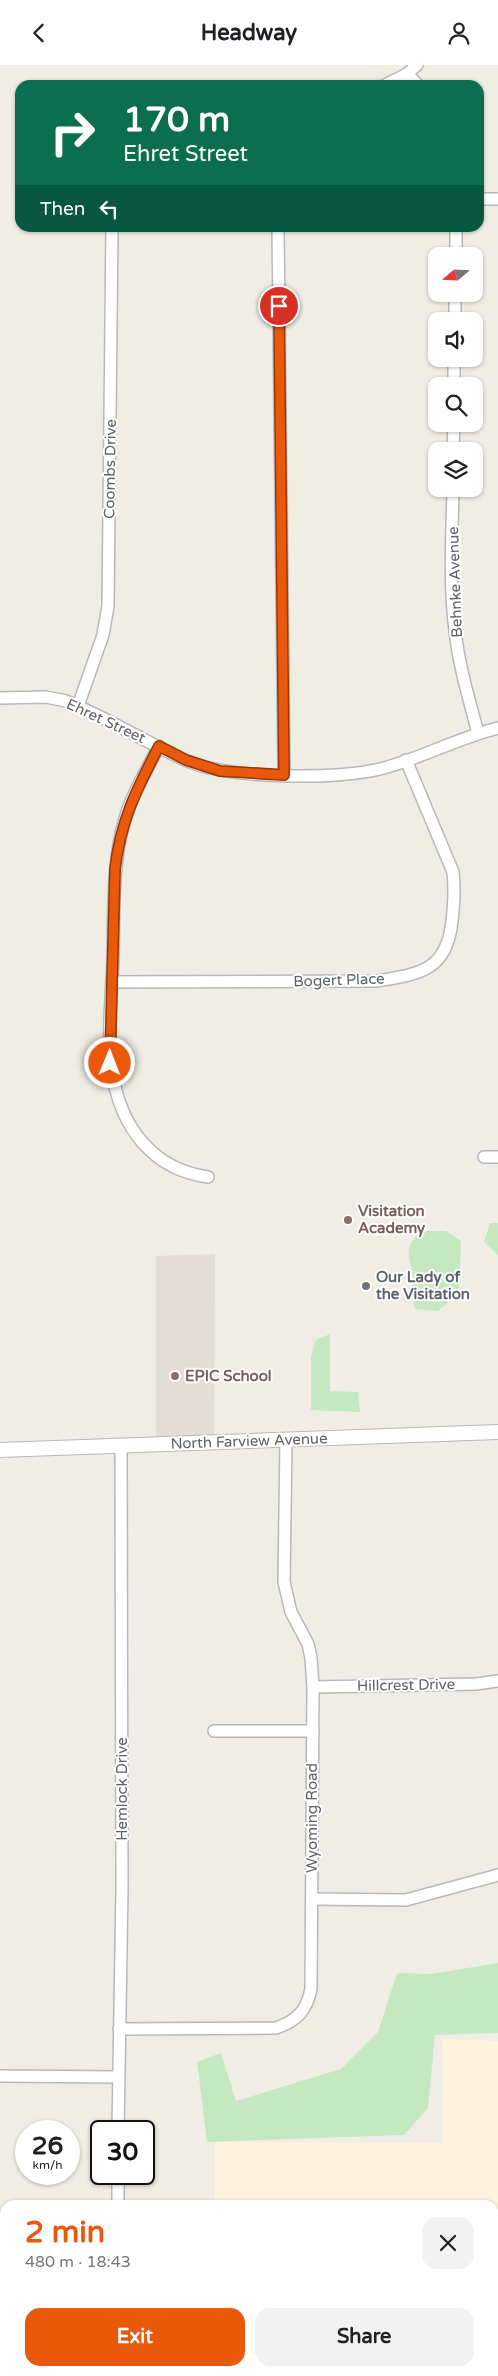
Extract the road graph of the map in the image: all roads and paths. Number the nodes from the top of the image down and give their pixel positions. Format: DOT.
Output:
graph roads {
  1 [pos="417,65"];
  2 [pos="406,74"];
  3 [pos="395,80"];
  4 [pos="413,80"];
  5 [pos="484,199"];
  6 [pos="498,199"];
  7 [pos="112,232"];
  8 [pos="278,232"];
  9 [pos="456,232"];
  10 [pos="456,247"];
  11 [pos="453,497"];
  12 [pos="0,698"];
  13 [pos="78,706"];
  14 [pos="498,727"];
  15 [pos="478,733"];
  16 [pos="159,746"];
  17 [pos="406,760"];
  18 [pos="284,775"];
  19 [pos="112,982"];
  20 [pos="484,1157"];
  21 [pos="498,1157"];
  22 [pos="208,1177"];
  23 [pos="498,1432"];
  24 [pos="286,1440"];
  25 [pos="121,1446"];
  26 [pos="0,1450"];
  27 [pos="498,1681"];
  28 [pos="313,1687"];
  29 [pos="214,1731"];
  30 [pos="312,1731"];
  31 [pos="498,1875"];
  32 [pos="312,1899"];
  33 [pos="119,2029"];
  34 [pos="0,2076"];
  35 [pos="118,2077"];
  36 [pos="118,2120"];
  37 [pos="118,2185"];
  38 [pos="118,2200"];
  1 -- 2 [label="street"];
  2 -- 3 [label="street"];
  2 -- 4 [label="street"];
  5 -- 6 [label="street"];
  7 -- 13 [label="street, Coombs Drive"];
  8 -- 18 [label="street"];
  9 -- 10 [label="street"];
  11 -- 15 [label="street, Behnke Avenue"];
  12 -- 13 [label="street, Ehret Street"];
  13 -- 16 [label="street, Ehret Street"];
  14 -- 15 [label="street, Ehret Street"];
  15 -- 17 [label="street, Ehret Street"];
  16 -- 18 [label="street, Ehret Street"];
  16 -- 19 [label="street"];
  17 -- 18 [label="street, Ehret Street"];
  17 -- 19 [label="street, Bogert Place"];
  19 -- 22 [label="street"];
  20 -- 21 [label="street"];
  23 -- 24 [label="street, North Farview Avenue"];
  24 -- 25 [label="street, North Farview Avenue"];
  24 -- 28 [label="street, Wyoming Road"];
  25 -- 26 [label="street, North Farview Avenue"];
  25 -- 33 [label="street, Hemlock Drive"];
  27 -- 28 [label="street, Hillcrest Drive"];
  28 -- 30 [label="street, Wyoming Road"];
  29 -- 30 [label="street"];
  30 -- 32 [label="street, Wyoming Road"];
  31 -- 32 [label="street"];
  32 -- 33 [label="street, Wyoming Road"];
  33 -- 35 [label="street, Hemlock Drive"];
  34 -- 35 [label="street"];
  35 -- 36 [label="street, Hemlock Drive"];
  37 -- 38 [label="street"];
}
